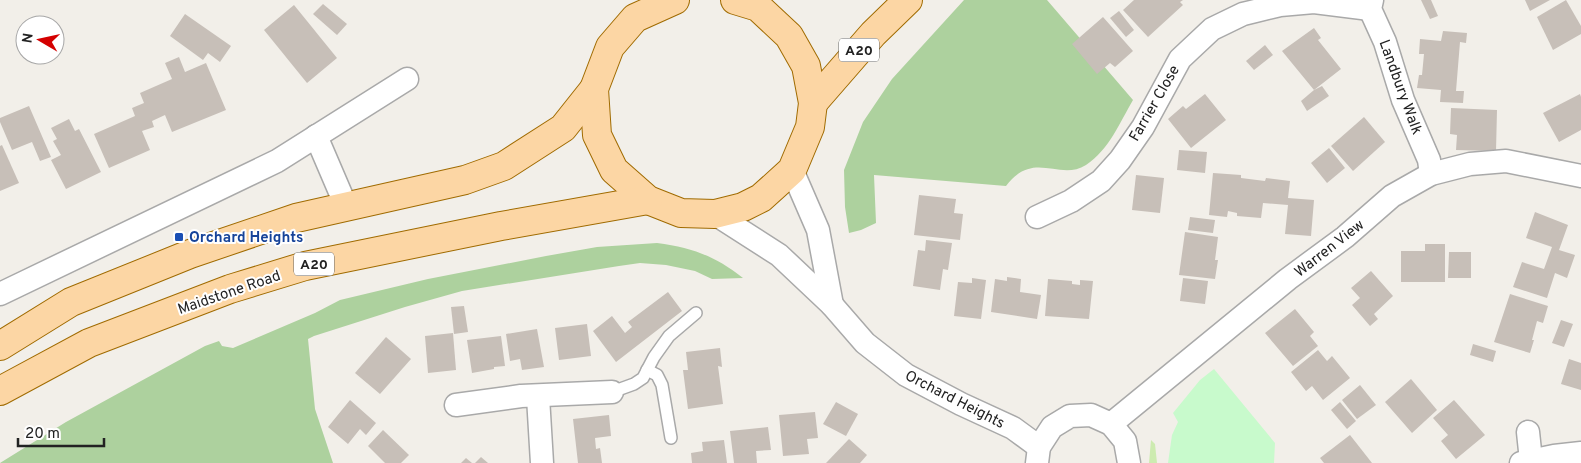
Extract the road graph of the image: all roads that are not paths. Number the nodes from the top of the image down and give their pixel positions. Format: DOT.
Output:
graph roads {
  1 [pos="675,0"];
  2 [pos="908,0"];
  3 [pos="755,2"];
  4 [pos="1371,5"];
  5 [pos="407,79"];
  6 [pos="594,88"];
  7 [pos="813,103"];
  8 [pos="316,136"];
  9 [pos="792,170"];
  10 [pos="1431,174"];
  11 [pos="1581,176"];
  12 [pos="648,200"];
  13 [pos="346,206"];
  14 [pos="715,214"];
  15 [pos="1037,217"];
  16 [pos="0,294"];
  17 [pos="832,305"];
  18 [pos="696,313"];
  19 [pos="0,346"];
  20 [pos="647,370"];
  21 [pos="0,391"];
  22 [pos="612,392"];
  23 [pos="538,397"];
  24 [pos="456,405"];
  25 [pos="1111,424"];
  26 [pos="1528,432"];
  27 [pos="671,438"];
  28 [pos="1581,453"];
  29 [pos="1038,455"];
  30 [pos="1527,461"];
  31 [pos="542,463"];
  32 [pos="1129,463"];
  1 -- 6 [label="main road"];
  2 -- 7 [label="main road, A20"];
  3 -- 7 [label="main road"];
  4 -- 10 [label="street, Landbury Walk"];
  4 -- 15 [label="street, Farrier Close"];
  5 -- 8 [label="street"];
  6 -- 12 [label="main road"];
  6 -- 13 [label="main road"];
  7 -- 9 [label="main road"];
  8 -- 13 [label="street"];
  8 -- 16 [label="street"];
  9 -- 14 [label="main road"];
  9 -- 17 [label="street"];
  10 -- 11 [label="street, Warren View"];
  10 -- 25 [label="street, Warren View"];
  12 -- 14 [label="main road"];
  12 -- 21 [label="main road, Maidstone Road / A20"];
  13 -- 19 [label="main road"];
  14 -- 17 [label="street, Orchard Heights"];
  17 -- 29 [label="street, Orchard Heights"];
  18 -- 20 [label="lane"];
  20 -- 22 [label="lane"];
  20 -- 27 [label="lane"];
  22 -- 23 [label="street"];
  23 -- 24 [label="street"];
  23 -- 31 [label="street"];
  25 -- 29 [label="street"];
  25 -- 32 [label="street"];
  26 -- 30 [label="street"];
  28 -- 30 [label="street"];
}
